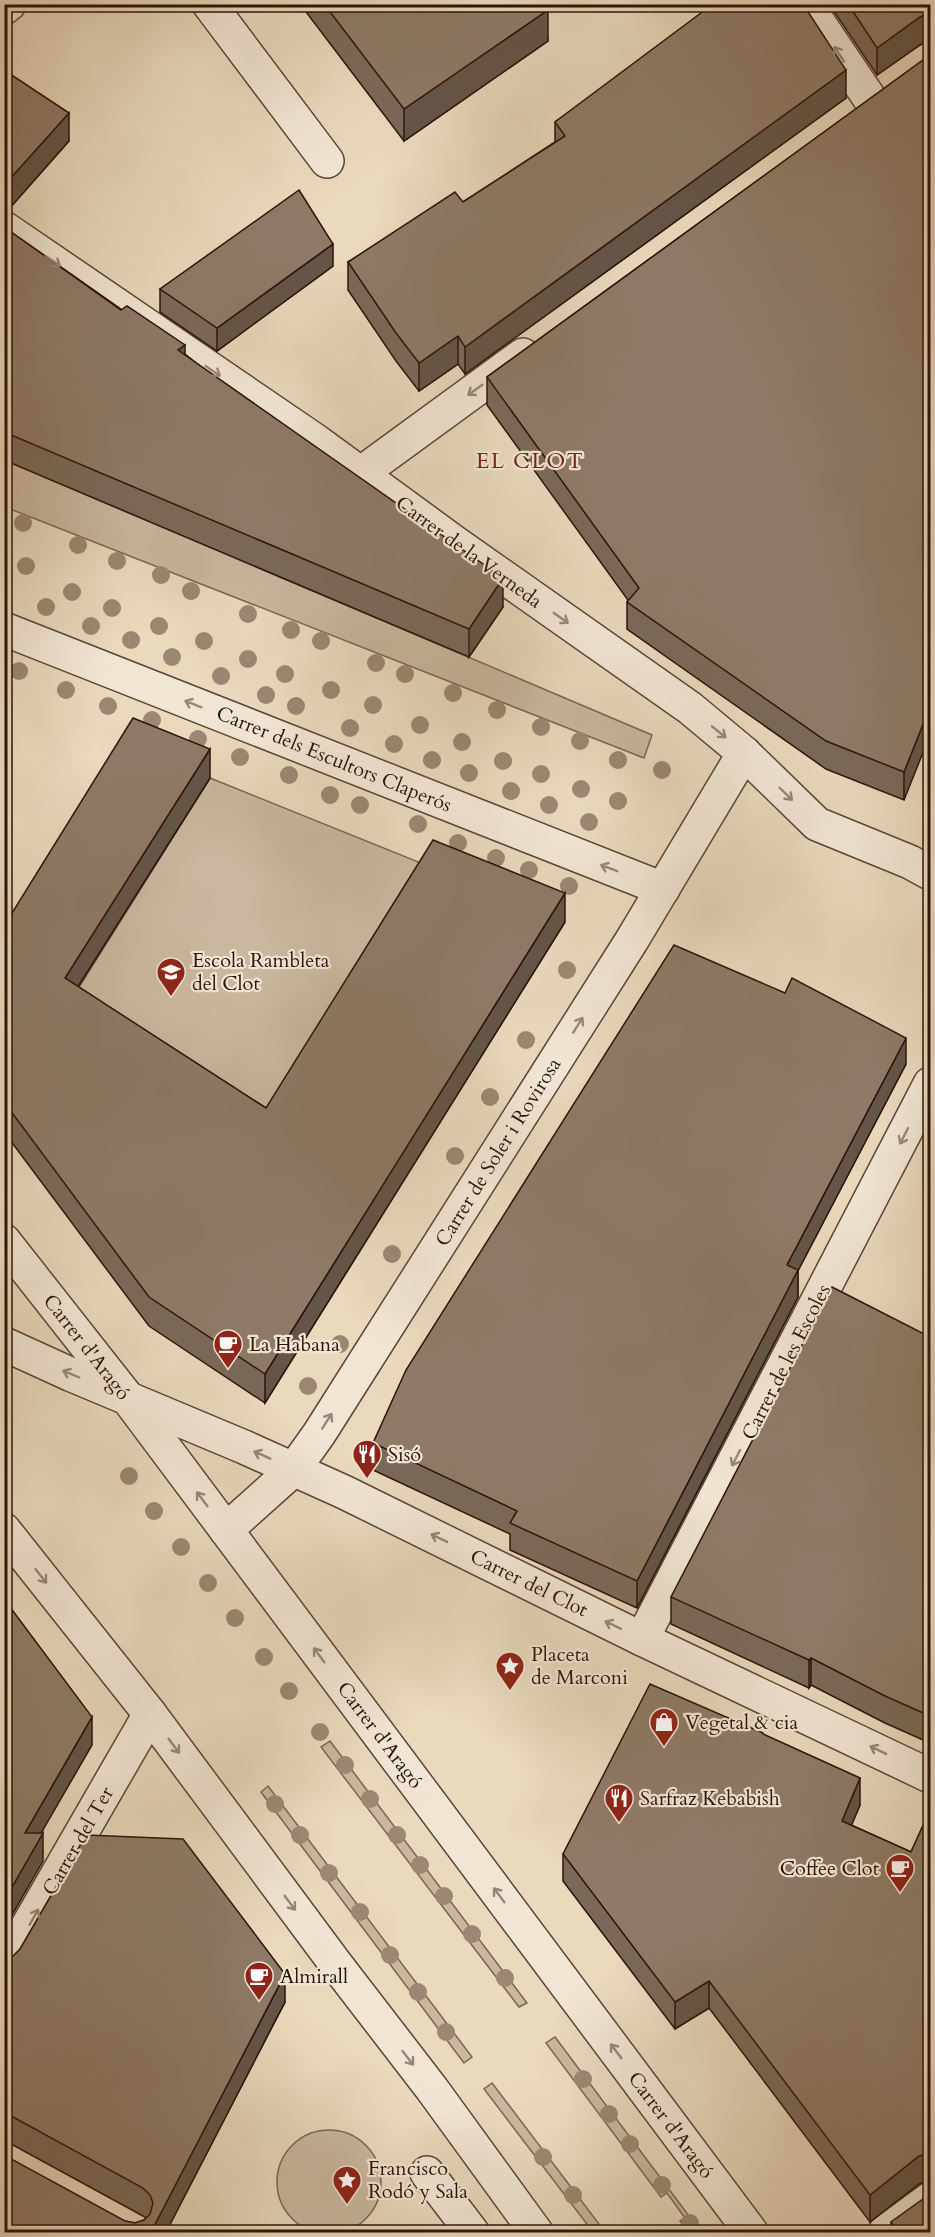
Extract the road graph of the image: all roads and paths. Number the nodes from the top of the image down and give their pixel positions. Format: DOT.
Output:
graph roads {
  1 [pos="9,4"];
  2 [pos="209,4"];
  3 [pos="806,4"];
  4 [pos="4,8"];
  5 [pos="872,102"];
  6 [pos="327,161"];
  7 [pos="4,228"];
  8 [pos="545,339"];
  9 [pos="360,474"];
  10 [pos="4,629"];
  11 [pos="744,753"];
  12 [pos="930,873"];
  13 [pos="663,889"];
  14 [pos="930,1084"];
  15 [pos="4,1241"];
  16 [pos="4,1344"];
  17 [pos="126,1396"];
  18 [pos="294,1469"];
  19 [pos="4,1530"];
  20 [pos="226,1530"];
  21 [pos="642,1639"];
  22 [pos="150,1714"];
  23 [pos="930,1776"];
  24 [pos="4,1967"];
  25 [pos="427,2173"];
  26 [pos="930,2199"];
  27 [pos="472,2232"];
  28 [pos="536,2232"];
  29 [pos="751,2232"];
  30 [pos="885,2232"];
  1 -- 4 [label="street"];
  2 -- 6 [label="street"];
  5 -- 3 [label="street, one-way"];
  7 -- 9 [label="street, Carrer de la Verneda, one-way"];
  8 -- 9 [label="street, one-way"];
  9 -- 11 [label="street, Carrer de la Verneda, one-way"];
  13 -- 10 [label="street, Carrer dels Escultors Claperós, one-way"];
  11 -- 12 [label="street, Carrer de la Verneda, one-way"];
  11 -- 13 [label="street, Carrer de Soler i Rovirosa"];
  18 -- 13 [label="street, Carrer de Soler i Rovirosa, one-way"];
  14 -- 21 [label="street, Carrer de les Escoles, one-way"];
  15 -- 17 [label="street, Carrer d'Aragó"];
  17 -- 16 [label="street, Carrer del Clot, one-way"];
  18 -- 17 [label="street, Carrer del Clot, one-way"];
  20 -- 17 [label="street, Carrer d'Aragó, one-way"];
  18 -- 20 [label="street, Carrer de Soler i Rovirosa"];
  21 -- 18 [label="street, Carrer del Clot, one-way"];
  19 -- 22 [label="street, one-way"];
  29 -- 20 [label="street, Carrer d'Aragó, one-way"];
  23 -- 21 [label="street, Carrer del Clot, one-way"];
  24 -- 22 [label="street, Carrer del Ter, one-way"];
  22 -- 28 [label="street, one-way"];
  25 -- 27 [label="street"];
  26 -- 30 [label="street"];
}
